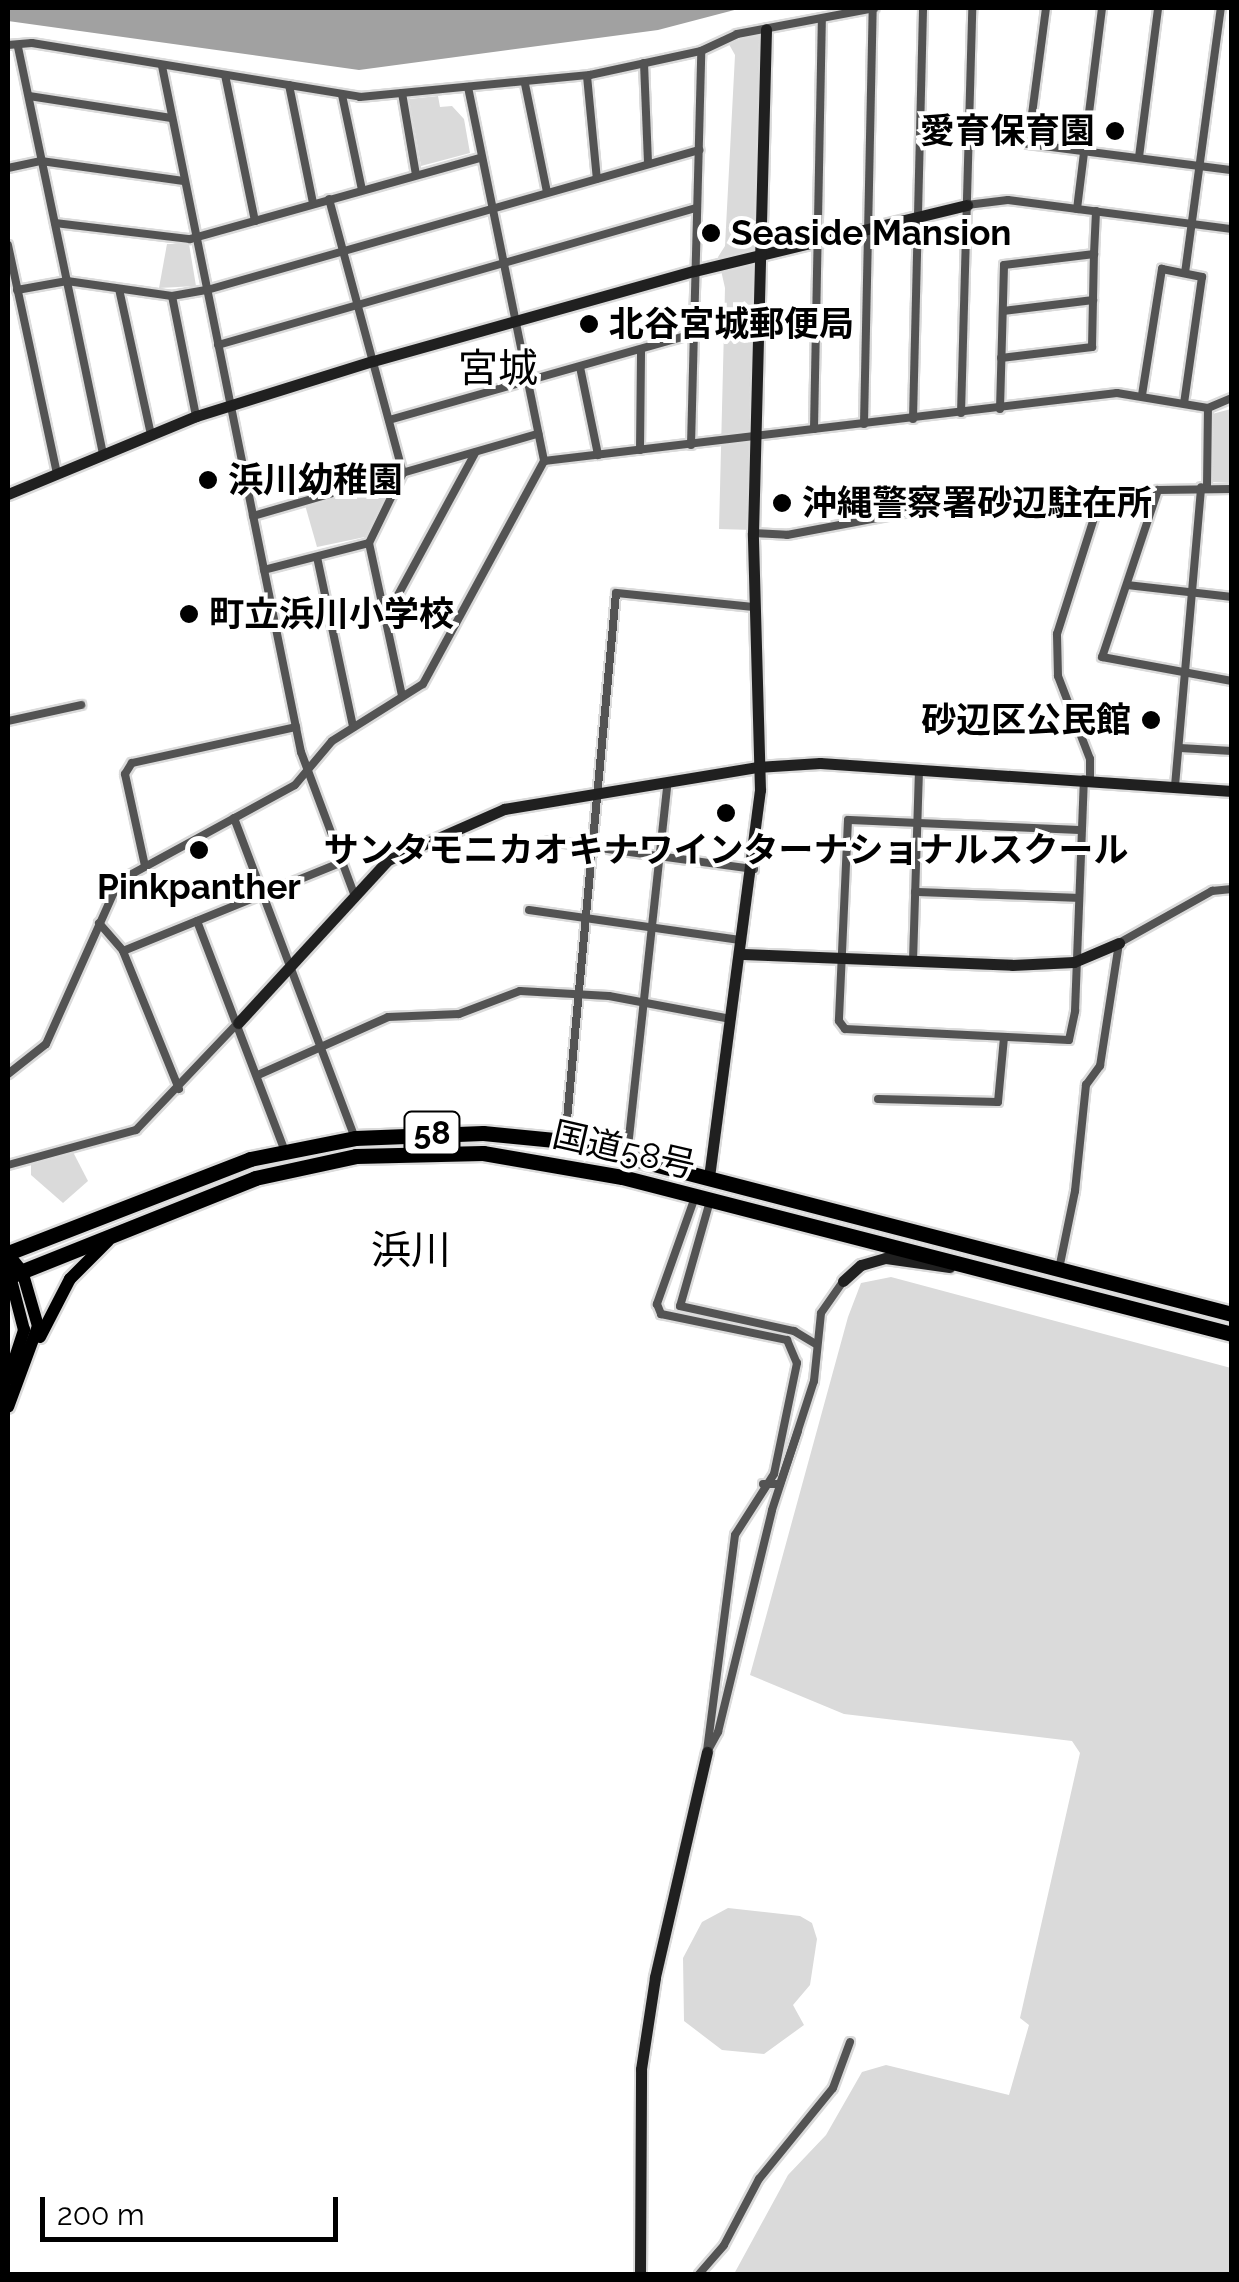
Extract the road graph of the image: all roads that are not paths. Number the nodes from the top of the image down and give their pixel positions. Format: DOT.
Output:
graph roads {
  1 [pos="874,8"];
  2 [pos="922,8"];
  3 [pos="972,8"];
  4 [pos="1046,8"];
  5 [pos="1102,8"];
  6 [pos="1158,8"];
  7 [pos="1220,8"];
  8 [pos="822,20"];
  9 [pos="766,29"];
  10 [pos="1217,34"];
  11 [pos="1232,36"];
  12 [pos="8,45"];
  13 [pos="18,47"];
  14 [pos="701,51"];
  15 [pos="644,62"];
  16 [pos="162,66"];
  17 [pos="226,75"];
  18 [pos="587,76"];
  19 [pos="524,84"];
  20 [pos="289,86"];
  21 [pos="468,87"];
  22 [pos="402,93"];
  23 [pos="342,94"];
  24 [pos="29,96"];
  25 [pos="171,118"];
  26 [pos="699,150"];
  27 [pos="1083,151"];
  28 [pos="1139,157"];
  29 [pos="481,158"];
  30 [pos="41,161"];
  31 [pos="648,164"];
  32 [pos="1201,167"];
  33 [pos="8,168"];
  34 [pos="1232,170"];
  35 [pos="416,175"];
  36 [pos="597,178"];
  37 [pos="184,181"];
  38 [pos="362,190"];
  39 [pos="547,192"];
  40 [pos="329,200"];
  41 [pos="313,204"];
  42 [pos="966,205"];
  43 [pos="697,208"];
  44 [pos="491,209"];
  45 [pos="1077,209"];
  46 [pos="1096,211"];
  47 [pos="918,216"];
  48 [pos="255,221"];
  49 [pos="55,223"];
  50 [pos="1194,224"];
  51 [pos="868,228"];
  52 [pos="1232,229"];
  53 [pos="196,238"];
  54 [pos="817,240"];
  55 [pos="8,245"];
  56 [pos="342,252"];
  57 [pos="1094,254"];
  58 [pos="760,256"];
  59 [pos="502,263"];
  60 [pos="694,271"];
  61 [pos="1184,273"];
  62 [pos="67,281"];
  63 [pos="119,288"];
  64 [pos="17,290"];
  65 [pos="207,290"];
  66 [pos="172,296"];
  67 [pos="1093,300"];
  68 [pos="358,305"];
  69 [pos="1002,311"];
  70 [pos="513,323"];
  71 [pos="693,334"];
  72 [pos="218,345"];
  73 [pos="641,350"];
  74 [pos="1002,358"];
  75 [pos="374,362"];
  76 [pos="580,368"];
  77 [pos="526,383"];
  78 [pos="1232,386"];
  79 [pos="1142,395"];
  80 [pos="1231,398"];
  81 [pos="1184,403"];
  82 [pos="230,406"];
  83 [pos="1208,408"];
  84 [pos="1000,409"];
  85 [pos="961,414"];
  86 [pos="196,416"];
  87 [pos="913,419"];
  88 [pos="389,420"];
  89 [pos="864,424"];
  90 [pos="814,430"];
  91 [pos="538,434"];
  92 [pos="150,435"];
  93 [pos="754,436"];
  94 [pos="692,444"];
  95 [pos="640,450"];
  96 [pos="475,452"];
  97 [pos="103,454"];
  98 [pos="598,455"];
  99 [pos="544,462"];
  100 [pos="403,473"];
  101 [pos="56,474"];
  102 [pos="1204,487"];
  103 [pos="1232,489"];
  104 [pos="8,494"];
  105 [pos="1005,494"];
  106 [pos="1096,496"];
  107 [pos="253,516"];
  108 [pos="753,533"];
  109 [pos="369,543"];
  110 [pos="317,556"];
  111 [pos="264,570"];
  112 [pos="1126,585"];
  113 [pos="1194,594"];
  114 [pos="1232,597"];
  115 [pos="754,608"];
  116 [pos="386,619"];
  117 [pos="1185,677"];
  118 [pos="1232,681"];
  119 [pos="402,695"];
  120 [pos="81,705"];
  121 [pos="8,721"];
  122 [pos="353,727"];
  123 [pos="296,728"];
  124 [pos="1180,748"];
  125 [pos="1232,752"];
  126 [pos="757,767"];
  127 [pos="919,769"];
  128 [pos="306,773"];
  129 [pos="1087,779"];
  130 [pos="667,786"];
  131 [pos="1175,786"];
  132 [pos="1232,791"];
  133 [pos="598,796"];
  134 [pos="234,818"];
  135 [pos="917,824"];
  136 [pos="1081,830"];
  137 [pos="549,841"];
  138 [pos="595,846"];
  139 [pos="660,854"];
  140 [pos="340,863"];
  141 [pos="145,866"];
  142 [pos="754,869"];
  143 [pos="1232,890"];
  144 [pos="915,892"];
  145 [pos="263,894"];
  146 [pos="354,894"];
  147 [pos="1078,898"];
  148 [pos="529,910"];
  149 [pos="588,919"];
  150 [pos="197,921"];
  151 [pos="99,922"];
  152 [pos="652,927"];
  153 [pos="1120,943"];
  154 [pos="744,947"];
  155 [pos="123,951"];
  156 [pos="842,958"];
  157 [pos="913,960"];
  158 [pos="1074,962"];
  159 [pos="290,966"];
  160 [pos="578,995"];
  161 [pos="645,1002"];
  162 [pos="731,1019"];
  163 [pos="238,1024"];
  164 [pos="1004,1037"];
  165 [pos="324,1045"];
  166 [pos="8,1074"];
  167 [pos="258,1075"];
  168 [pos="178,1089"];
  169 [pos="878,1099"];
  170 [pos="355,1138"];
  171 [pos="565,1141"];
  172 [pos="285,1152"];
  173 [pos="627,1156"];
  174 [pos="8,1165"];
  175 [pos="710,1177"];
  176 [pos="702,1199"];
  177 [pos="130,1224"];
  178 [pos="8,1254"];
  179 [pos="1059,1269"];
  180 [pos="11,1273"];
  181 [pos="998,1274"];
  182 [pos="842,1281"];
  183 [pos="1232,1314"];
  184 [pos="1232,1334"];
  185 [pos="818,1347"];
  186 [pos="31,1354"];
  187 [pos="8,1379"];
  188 [pos="8,1407"];
  189 [pos="782,1458"];
  190 [pos="707,1752"];
  191 [pos="850,2042"];
  192 [pos="640,2274"];
  193 [pos="699,2274"];
  1 -- 8 [label="street"];
  1 -- 51 [label="street"];
  2 -- 47 [label="street"];
  3 -- 42 [label="street"];
  4 -- 27 [label="street"];
  5 -- 27 [label="street"];
  6 -- 28 [label="street"];
  7 -- 10 [label="street"];
  8 -- 9 [label="street"];
  8 -- 54 [label="street"];
  9 -- 14 [label="street"];
  9 -- 58 [label="street"];
  10 -- 11 [label="street"];
  10 -- 32 [label="street"];
  12 -- 13 [label="street"];
  13 -- 16 [label="street"];
  13 -- 24 [label="street"];
  14 -- 15 [label="street"];
  14 -- 26 [label="street"];
  15 -- 18 [label="street"];
  15 -- 31 [label="street"];
  16 -- 17 [label="street"];
  16 -- 25 [label="street"];
  17 -- 20 [label="street"];
  17 -- 48 [label="street"];
  18 -- 19 [label="street"];
  18 -- 36 [label="street"];
  19 -- 21 [label="street"];
  19 -- 39 [label="street"];
  20 -- 23 [label="street"];
  20 -- 41 [label="street"];
  21 -- 22 [label="street"];
  21 -- 29 [label="street"];
  22 -- 23 [label="street"];
  22 -- 35 [label="street"];
  23 -- 38 [label="street"];
  24 -- 25 [label="street"];
  24 -- 30 [label="street"];
  25 -- 37 [label="street"];
  26 -- 31 [label="street"];
  26 -- 43 [label="street"];
  27 -- 28 [label="street"];
  27 -- 45 [label="street"];
  28 -- 32 [label="street"];
  29 -- 35 [label="street"];
  29 -- 44 [label="street"];
  30 -- 33 [label="street"];
  30 -- 37 [label="street"];
  30 -- 49 [label="street"];
  31 -- 36 [label="street"];
  32 -- 34 [label="street"];
  32 -- 50 [label="street"];
  35 -- 38 [label="street"];
  36 -- 39 [label="street"];
  37 -- 53 [label="street"];
  38 -- 40 [label="street"];
  39 -- 44 [label="street"];
  40 -- 41 [label="street"];
  40 -- 56 [label="street"];
  41 -- 48 [label="street"];
  42 -- 45 [label="street"];
  42 -- 47 [label="street"];
  42 -- 85 [label="street"];
  43 -- 59 [label="street"];
  43 -- 60 [label="street"];
  44 -- 56 [label="street"];
  44 -- 59 [label="street"];
  45 -- 46 [label="street"];
  46 -- 50 [label="street"];
  46 -- 57 [label="street"];
  47 -- 51 [label="street"];
  47 -- 87 [label="street"];
  48 -- 53 [label="street"];
  49 -- 53 [label="street"];
  49 -- 62 [label="street"];
  50 -- 52 [label="street"];
  50 -- 61 [label="street"];
  51 -- 54 [label="street"];
  51 -- 89 [label="street"];
  53 -- 65 [label="street"];
  54 -- 58 [label="street"];
  54 -- 90 [label="street"];
  55 -- 64 [label="street"];
  56 -- 65 [label="street"];
  56 -- 68 [label="street"];
  57 -- 67 [label="street"];
  57 -- 69 [label="street"];
  58 -- 60 [label="street"];
  58 -- 93 [label="street"];
  59 -- 68 [label="street"];
  59 -- 70 [label="street"];
  60 -- 70 [label="street"];
  60 -- 71 [label="street"];
  61 -- 79 [label="street"];
  61 -- 81 [label="street"];
  62 -- 63 [label="street"];
  62 -- 64 [label="street"];
  62 -- 97 [label="street"];
  63 -- 66 [label="street"];
  63 -- 92 [label="street"];
  64 -- 101 [label="street"];
  65 -- 66 [label="street"];
  65 -- 72 [label="street"];
  66 -- 86 [label="street"];
  67 -- 69 [label="street"];
  67 -- 74 [label="street"];
  68 -- 72 [label="street"];
  68 -- 75 [label="street"];
  69 -- 74 [label="street"];
  70 -- 75 [label="street"];
  70 -- 77 [label="street"];
  71 -- 73 [label="street"];
  71 -- 94 [label="street"];
  72 -- 82 [label="street"];
  73 -- 76 [label="street"];
  73 -- 95 [label="street"];
  74 -- 84 [label="street"];
  75 -- 82 [label="street"];
  75 -- 88 [label="street"];
  76 -- 77 [label="street"];
  76 -- 98 [label="street"];
  77 -- 88 [label="street"];
  77 -- 91 [label="street"];
  78 -- 80 [label="street"];
  79 -- 81 [label="street"];
  79 -- 84 [label="street"];
  80 -- 83 [label="street"];
  81 -- 83 [label="street"];
  82 -- 86 [label="street"];
  82 -- 107 [label="street"];
  83 -- 102 [label="street"];
  84 -- 85 [label="street"];
  85 -- 87 [label="street"];
  86 -- 92 [label="street"];
  87 -- 89 [label="street"];
  88 -- 100 [label="street"];
  89 -- 90 [label="street"];
  90 -- 93 [label="street"];
  91 -- 96 [label="street"];
  91 -- 99 [label="street"];
  92 -- 97 [label="street"];
  93 -- 94 [label="street"];
  93 -- 108 [label="street"];
  94 -- 95 [label="street"];
  95 -- 98 [label="street"];
  96 -- 100 [label="street"];
  96 -- 116 [label="street"];
  97 -- 101 [label="street"];
  98 -- 99 [label="street"];
  99 -- 119 [label="street"];
  100 -- 107 [label="street"];
  100 -- 109 [label="street"];
  101 -- 104 [label="street"];
  102 -- 103 [label="street"];
  102 -- 112 [label="street"];
  102 -- 113 [label="street"];
  105 -- 108 [label="street"];
  106 -- 129 [label="street"];
  107 -- 111 [label="street"];
  108 -- 115 [label="street"];
  109 -- 110 [label="street"];
  109 -- 116 [label="street"];
  110 -- 111 [label="street"];
  110 -- 122 [label="street"];
  111 -- 123 [label="street"];
  112 -- 113 [label="street"];
  112 -- 117 [label="street"];
  113 -- 114 [label="street"];
  113 -- 117 [label="street"];
  115 -- 126 [label="street"];
  115 -- 133 [label="street"];
  116 -- 119 [label="street"];
  117 -- 118 [label="street"];
  117 -- 124 [label="street"];
  119 -- 122 [label="street"];
  120 -- 121 [label="street"];
  122 -- 128 [label="street"];
  123 -- 128 [label="street"];
  123 -- 141 [label="street"];
  124 -- 125 [label="street"];
  124 -- 131 [label="street"];
  126 -- 127 [label="street"];
  126 -- 130 [label="street"];
  126 -- 142 [label="street"];
  127 -- 129 [label="street"];
  127 -- 135 [label="street"];
  128 -- 134 [label="street"];
  128 -- 140 [label="street"];
  129 -- 131 [label="street"];
  129 -- 136 [label="street"];
  130 -- 133 [label="street"];
  130 -- 139 [label="street"];
  131 -- 132 [label="street"];
  133 -- 138 [label="street"];
  133 -- 146 [label="street"];
  134 -- 141 [label="street"];
  134 -- 145 [label="street"];
  135 -- 136 [label="street"];
  135 -- 144 [label="street"];
  135 -- 156 [label="street"];
  136 -- 147 [label="street"];
  137 -- 138 [label="street"];
  138 -- 139 [label="street"];
  138 -- 149 [label="street"];
  139 -- 142 [label="street"];
  139 -- 152 [label="street"];
  140 -- 145 [label="street"];
  140 -- 146 [label="street"];
  141 -- 151 [label="street"];
  142 -- 154 [label="street"];
  143 -- 153 [label="street"];
  144 -- 147 [label="street"];
  144 -- 157 [label="street"];
  145 -- 150 [label="street"];
  145 -- 159 [label="street"];
  146 -- 159 [label="street"];
  147 -- 158 [label="street"];
  148 -- 149 [label="street"];
  149 -- 152 [label="street"];
  149 -- 160 [label="street"];
  150 -- 155 [label="street"];
  150 -- 163 [label="street"];
  151 -- 155 [label="street"];
  151 -- 166 [label="street"];
  152 -- 154 [label="street"];
  152 -- 161 [label="street"];
  153 -- 158 [label="street"];
  153 -- 179 [label="street"];
  154 -- 156 [label="street"];
  154 -- 162 [label="street"];
  155 -- 168 [label="street"];
  156 -- 157 [label="street"];
  156 -- 164 [label="street"];
  157 -- 158 [label="street"];
  158 -- 164 [label="street"];
  159 -- 163 [label="street"];
  159 -- 165 [label="street"];
  160 -- 161 [label="street"];
  160 -- 165 [label="street"];
  160 -- 171 [label="street"];
  161 -- 162 [label="street"];
  161 -- 173 [label="street"];
  162 -- 175 [label="street"];
  163 -- 167 [label="street"];
  163 -- 168 [label="street"];
  164 -- 169 [label="street"];
  165 -- 167 [label="street"];
  165 -- 170 [label="street"];
  167 -- 172 [label="street"];
  168 -- 174 [label="street"];
  170 -- 171 [label="highway, 国道58号 / 58"];
  170 -- 172 [label="highway, 国道58号 / 58"];
  171 -- 173 [label="highway, 国道58号 / 58"];
  172 -- 178 [label="highway, 国道58号 / 58"];
  173 -- 175 [label="highway, 国道58号 / 58"];
  175 -- 176 [label="street"];
  175 -- 179 [label="highway, 国道58号 / 58"];
  176 -- 177 [label="highway, 国道58号 / 58"];
  176 -- 181 [label="highway, 国道58号 / 58"];
  176 -- 185 [label="street"];
  176 -- 189 [label="street"];
  177 -- 180 [label="highway, 国道58号 / 58"];
  177 -- 186 [label="main road"];
  178 -- 180 [label="main road"];
  179 -- 183 [label="highway, 国道58号 / 58"];
  180 -- 186 [label="main road"];
  180 -- 187 [label="main road"];
  181 -- 182 [label="street"];
  181 -- 184 [label="highway, 国道58号 / 58"];
  182 -- 185 [label="street"];
  185 -- 189 [label="street"];
  186 -- 188 [label="main road"];
  189 -- 190 [label="street"];
  189 -- 190 [label="street"];
  190 -- 192 [label="street"];
  191 -- 193 [label="street"];
}
